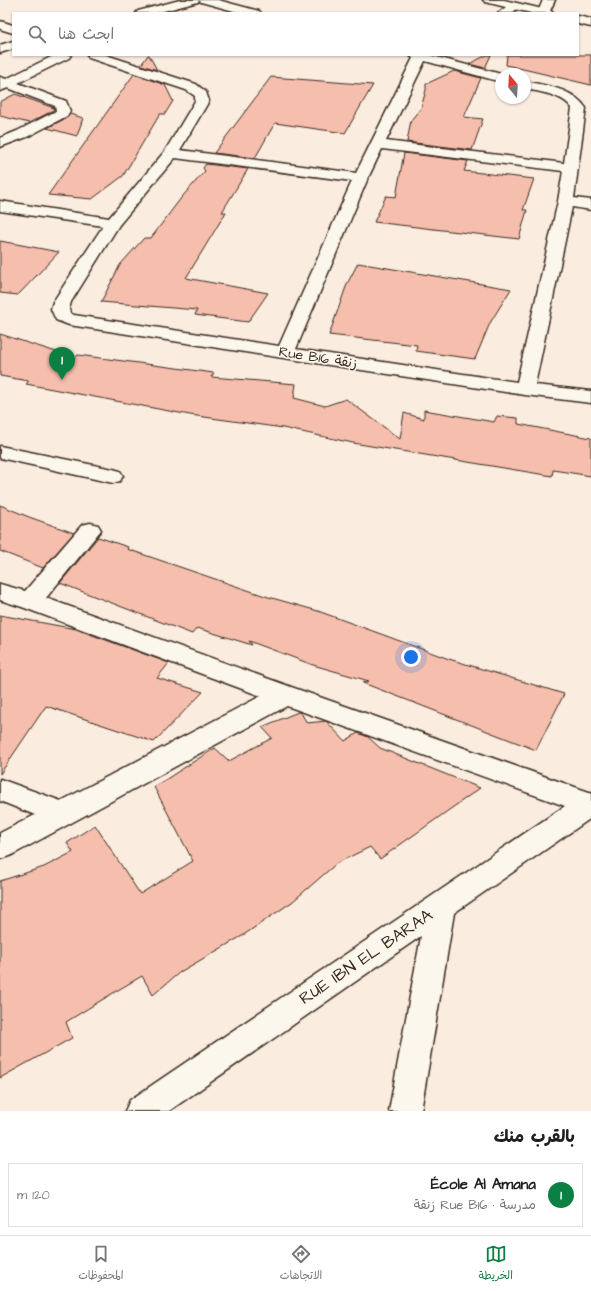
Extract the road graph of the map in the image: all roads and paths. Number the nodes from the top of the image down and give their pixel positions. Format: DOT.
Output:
graph roads {
  1 [pos="194,0"];
  2 [pos="205,0"];
  3 [pos="488,0"];
  4 [pos="550,0"];
  5 [pos="514,6"];
  6 [pos="146,12"];
  7 [pos="251,12"];
  8 [pos="505,12"];
  9 [pos="541,12"];
  10 [pos="545,12"];
  11 [pos="579,20"];
  12 [pos="591,23"];
  13 [pos="0,25"];
  14 [pos="12,29"];
  15 [pos="12,46"];
  16 [pos="0,49"];
  17 [pos="63,56"];
  18 [pos="96,56"];
  19 [pos="418,56"];
  20 [pos="441,58"];
  21 [pos="495,76"];
  22 [pos="2,84"];
  23 [pos="531,87"];
  24 [pos="0,127"];
  25 [pos="22,134"];
  26 [pos="0,143"];
  27 [pos="378,144"];
  28 [pos="171,153"];
  29 [pos="570,168"];
  30 [pos="361,178"];
  31 [pos="566,201"];
  32 [pos="591,204"];
  33 [pos="0,206"];
  34 [pos="113,223"];
  35 [pos="285,353"];
  36 [pos="525,389"];
  37 [pos="591,397"];
  38 [pos="0,452"];
  39 [pos="113,476"];
  40 [pos="90,530"];
  41 [pos="0,592"];
  42 [pos="30,601"];
  43 [pos="285,695"];
  44 [pos="0,790"];
  45 [pos="590,803"];
  46 [pos="62,813"];
  47 [pos="0,847"];
  48 [pos="441,906"];
  49 [pos="141,1111"];
  50 [pos="405,1111"];
  1 -- 6 [label="street"];
  2 -- 7 [label="street"];
  3 -- 5 [label="street"];
  4 -- 10 [label="street"];
  5 -- 8 [label="street"];
  5 -- 9 [label="street"];
  11 -- 12 [label="street"];
  13 -- 14 [label="street"];
  15 -- 16 [label="street"];
  17 -- 22 [label="street"];
  18 -- 28 [label="street"];
  19 -- 20 [label="street"];
  19 -- 27 [label="street"];
  20 -- 21 [label="street"];
  22 -- 25 [label="street"];
  23 -- 29 [label="street"];
  24 -- 25 [label="street"];
  25 -- 26 [label="street"];
  27 -- 29 [label="street"];
  27 -- 30 [label="street"];
  28 -- 30 [label="street"];
  28 -- 34 [label="street"];
  29 -- 31 [label="street"];
  30 -- 35 [label="street"];
  31 -- 32 [label="street"];
  31 -- 36 [label="street"];
  33 -- 34 [label="street"];
  34 -- 35 [label="street, Rue B16 زنقة"];
  35 -- 36 [label="street, Rue B16 زنقة"];
  36 -- 37 [label="street, Rue B16 زنقة"];
  38 -- 39 [label="street"];
  40 -- 42 [label="street"];
  41 -- 42 [label="street"];
  42 -- 43 [label="street"];
  43 -- 45 [label="street"];
  43 -- 46 [label="street"];
  44 -- 46 [label="street"];
  45 -- 48 [label="street, RUE IBN EL BARAA"];
  46 -- 47 [label="street"];
  48 -- 49 [label="street, RUE IBN EL BARAA"];
  48 -- 50 [label="street"];
}
